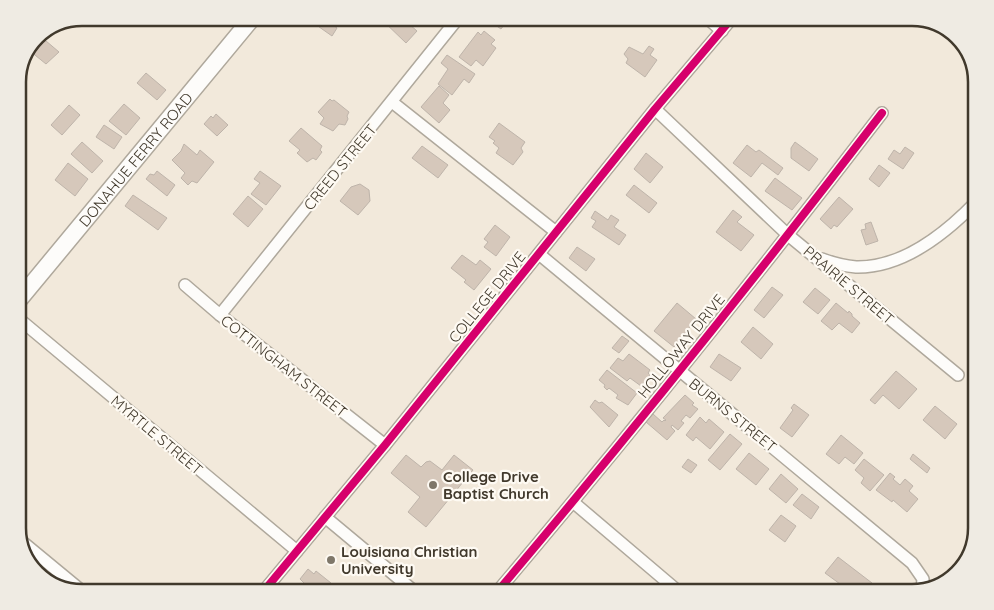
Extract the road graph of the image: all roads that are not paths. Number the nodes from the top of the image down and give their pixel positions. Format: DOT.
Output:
graph roads {
  1 [pos="246,26"];
  2 [pos="453,26"];
  3 [pos="717,26"];
  4 [pos="725,26"];
  5 [pos="722,30"];
  6 [pos="392,102"];
  7 [pos="655,109"];
  8 [pos="882,113"];
  9 [pos="968,210"];
  10 [pos="556,232"];
  11 [pos="788,235"];
  12 [pos="539,254"];
  13 [pos="815,257"];
  14 [pos="185,285"];
  15 [pos="26,292"];
  16 [pos="220,315"];
  17 [pos="26,325"];
  18 [pos="679,370"];
  19 [pos="958,376"];
  20 [pos="385,445"];
  21 [pos="573,502"];
  22 [pos="325,517"];
  23 [pos="30,548"];
  24 [pos="296,552"];
  25 [pos="71,582"];
  26 [pos="921,583"];
  27 [pos="269,584"];
  28 [pos="405,584"];
  29 [pos="504,584"];
  30 [pos="670,584"];
  1 -- 15 [label="main road, DONAHUE FERRY ROAD"];
  2 -- 6 [label="street, CREED STREET"];
  3 -- 5 [label="street"];
  4 -- 5 [label="street, COLLEGE DRIVE"];
  5 -- 7 [label="street, COLLEGE DRIVE"];
  6 -- 10 [label="street"];
  6 -- 16 [label="street, CREED STREET"];
  7 -- 10 [label="street, COLLEGE DRIVE"];
  7 -- 11 [label="street, PRAIRIE STREET"];
  8 -- 11 [label="street, HOLLOWAY DRIVE"];
  9 -- 13 [label="street"];
  10 -- 12 [label="street, COLLEGE DRIVE"];
  11 -- 13 [label="street, PRAIRIE STREET"];
  11 -- 18 [label="street, HOLLOWAY DRIVE"];
  12 -- 18 [label="street, BURNS STREET"];
  12 -- 20 [label="street, COLLEGE DRIVE"];
  13 -- 19 [label="street, PRAIRIE STREET"];
  14 -- 16 [label="street, COTTINGHAM STREET"];
  16 -- 20 [label="street, COTTINGHAM STREET"];
  17 -- 24 [label="street, MYRTLE STREET"];
  18 -- 21 [label="street, HOLLOWAY DRIVE"];
  18 -- 26 [label="street, BURNS STREET"];
  20 -- 22 [label="street, COLLEGE DRIVE"];
  21 -- 29 [label="street, HOLLOWAY DRIVE"];
  21 -- 30 [label="street"];
  22 -- 24 [label="street, COLLEGE DRIVE"];
  22 -- 28 [label="street"];
  23 -- 25 [label="street"];
  24 -- 27 [label="street, COLLEGE DRIVE"];
}
